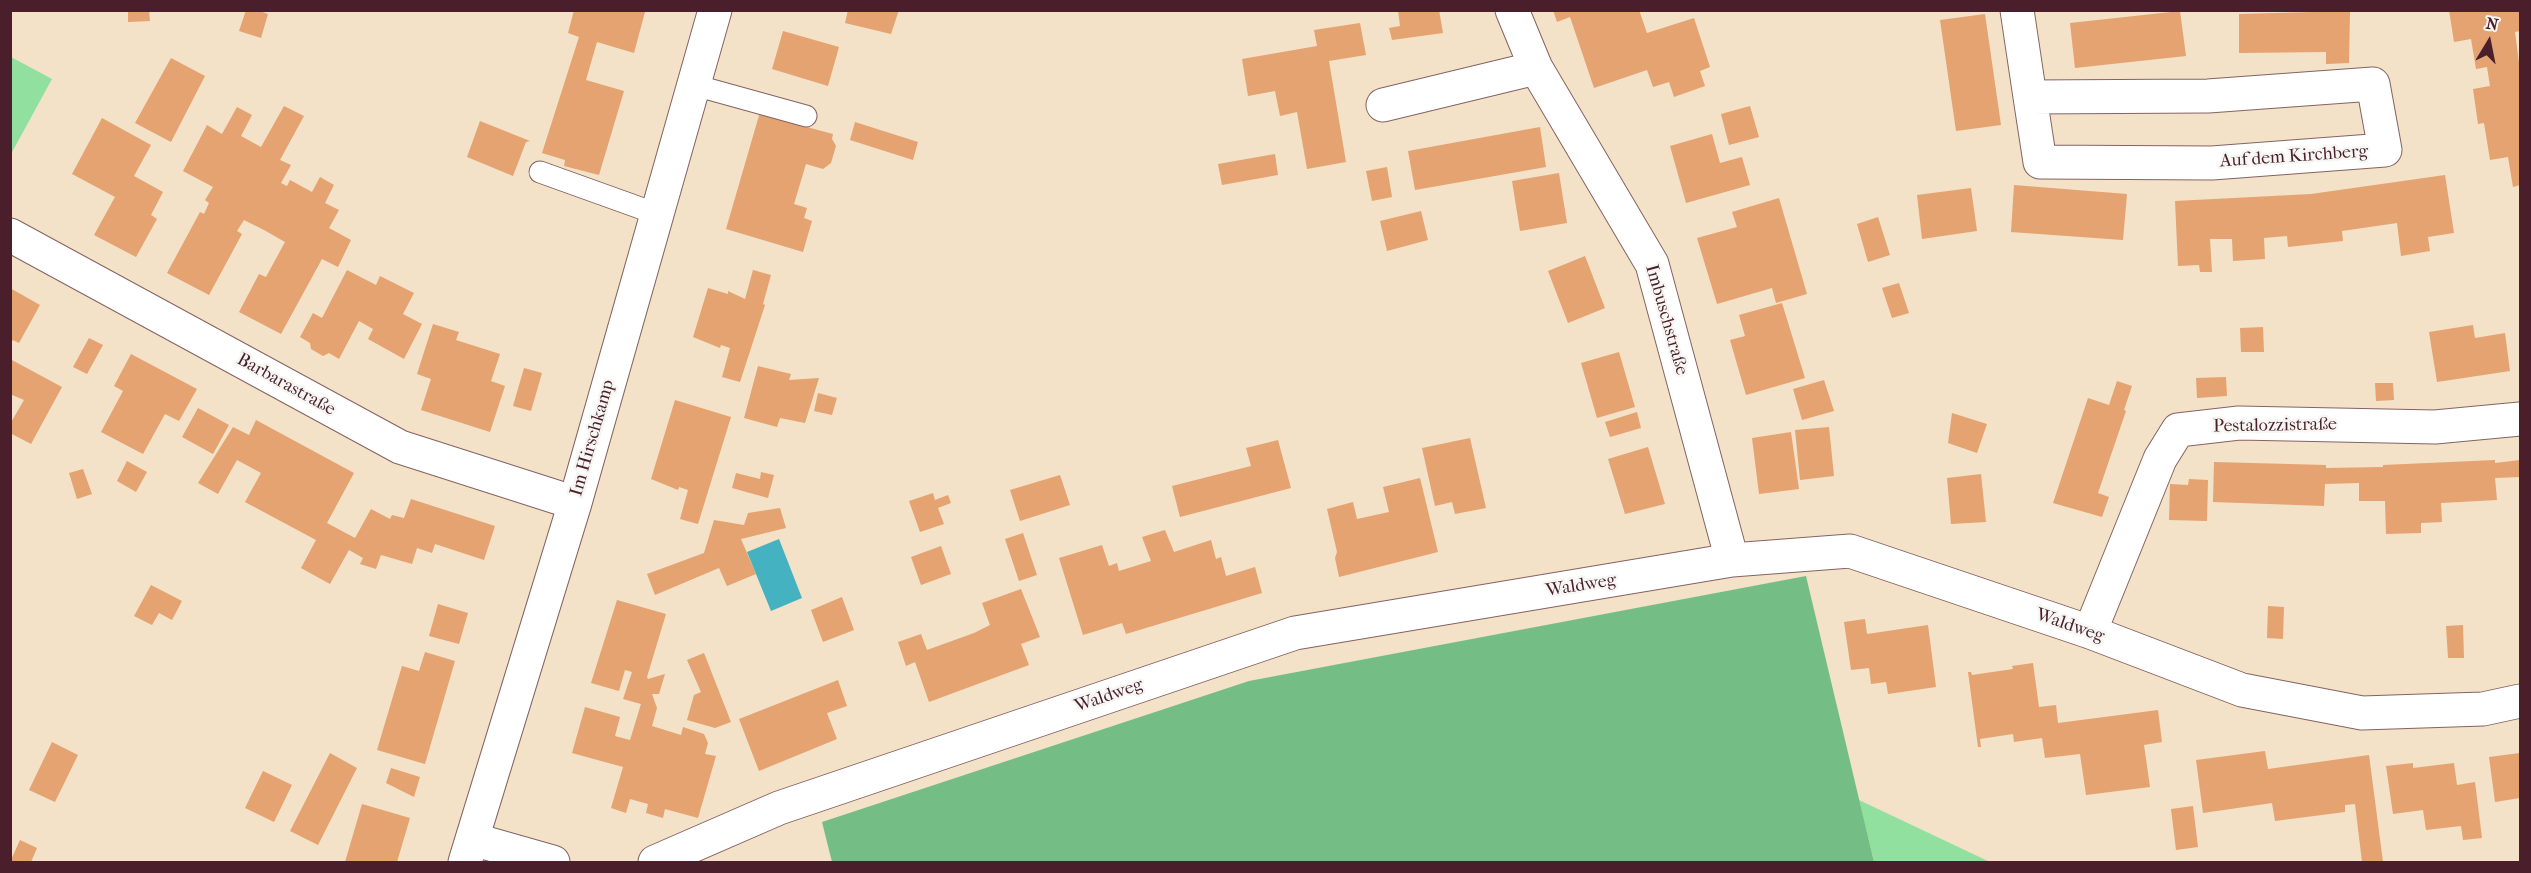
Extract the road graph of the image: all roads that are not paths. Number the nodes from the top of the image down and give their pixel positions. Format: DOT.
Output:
graph roads {
  1 [pos="715,10"];
  2 [pos="1512,10"];
  3 [pos="2017,10"];
  4 [pos="1536,68"];
  5 [pos="694,85"];
  6 [pos="2030,96"];
  7 [pos="1383,105"];
  8 [pos="806,116"];
  9 [pos="540,172"];
  10 [pos="657,214"];
  11 [pos="10,235"];
  12 [pos="2520,419"];
  13 [pos="575,503"];
  14 [pos="1732,560"];
  15 [pos="2090,632"];
  16 [pos="2520,701"];
  17 [pos="469,851"];
  18 [pos="553,862"];
  19 [pos="656,862"];
  1 -- 5 [label="street, Im Hirschkamp"];
  2 -- 4 [label="street, Imbuschstraße"];
  3 -- 6 [label="street, Auf dem Kirchberg"];
  4 -- 7 [label="street"];
  4 -- 14 [label="street, Imbuschstraße"];
  5 -- 8 [label="lane"];
  5 -- 10 [label="street, Im Hirschkamp"];
  6 -- 6 [label="street, Auf dem Kirchberg"];
  9 -- 10 [label="lane"];
  10 -- 13 [label="street, Im Hirschkamp"];
  11 -- 13 [label="street, Barbarastraße"];
  12 -- 15 [label="street, Pestalozzistraße"];
  13 -- 17 [label="street, Im Hirschkamp"];
  14 -- 15 [label="street, Waldweg"];
  14 -- 19 [label="street, Waldweg"];
  15 -- 16 [label="street, Waldweg"];
  17 -- 18 [label="street"];
}
